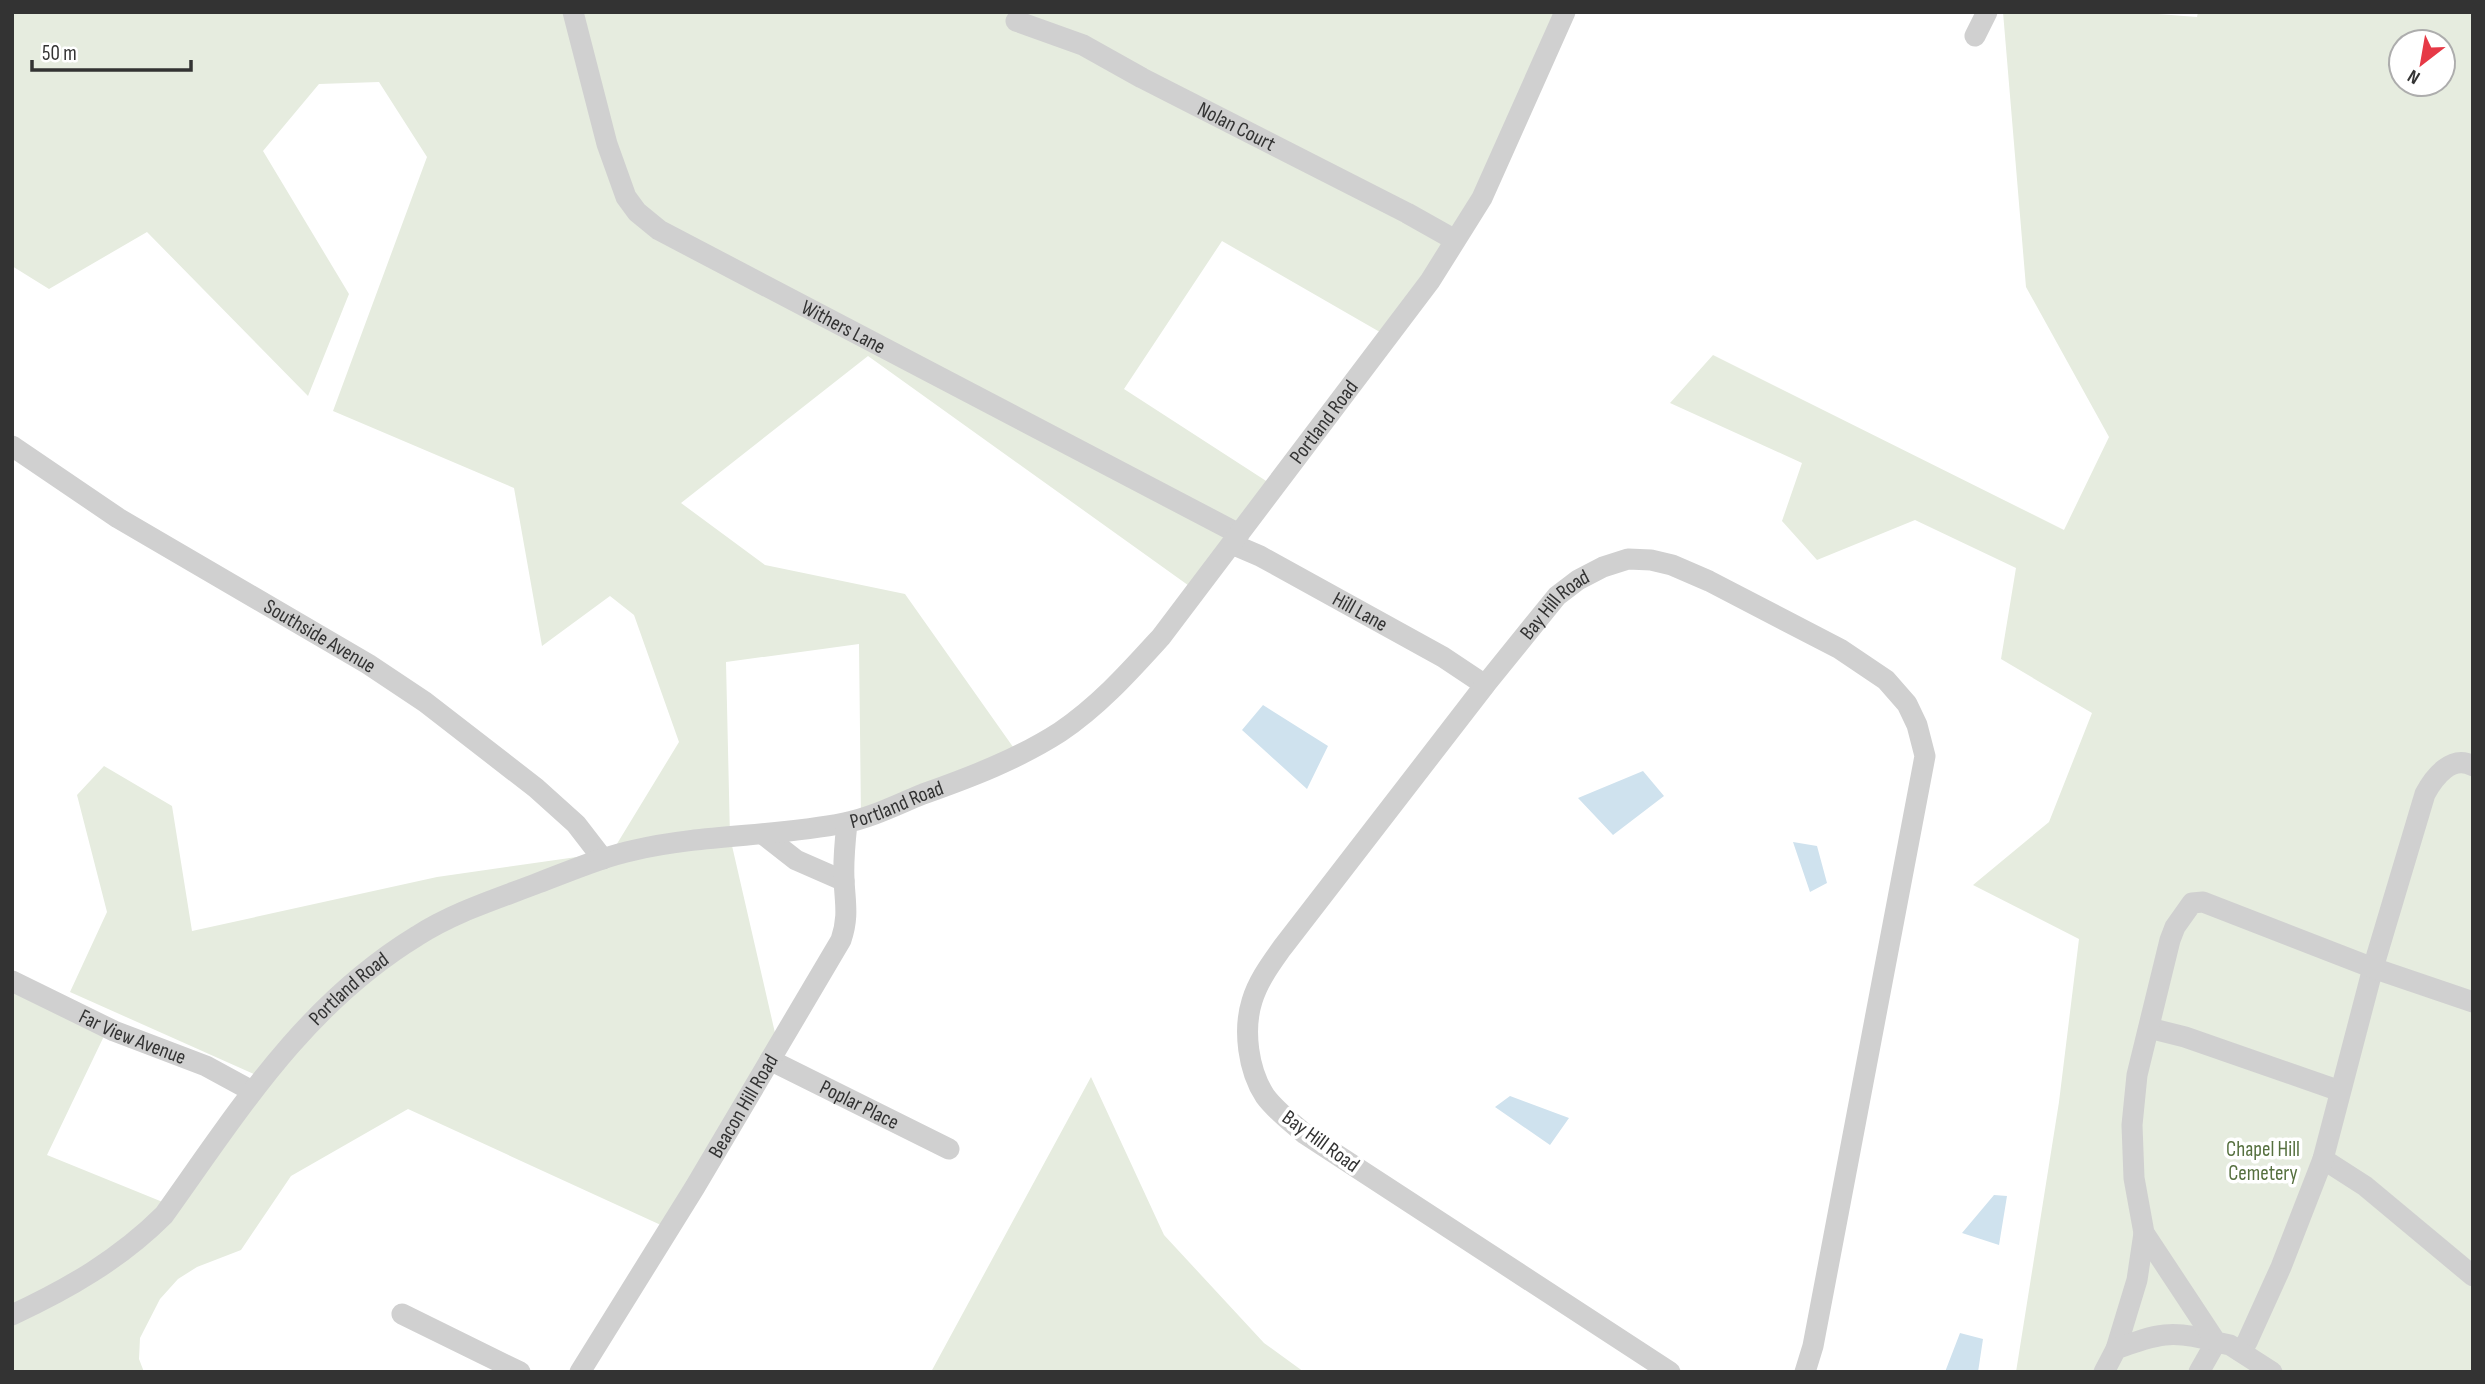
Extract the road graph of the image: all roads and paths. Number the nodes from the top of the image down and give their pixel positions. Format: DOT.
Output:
graph roads {
  1 [pos="573,12"];
  2 [pos="1565,12"];
  3 [pos="1987,12"];
  4 [pos="1016,21"];
  5 [pos="1975,36"];
  6 [pos="1455,240"];
  7 [pos="12,446"];
  8 [pos="1235,539"];
  9 [pos="1485,685"];
  10 [pos="2473,766"];
  11 [pos="847,823"];
  12 [pos="764,835"];
  13 [pos="603,859"];
  14 [pos="844,881"];
  15 [pos="2373,968"];
  16 [pos="12,981"];
  17 [pos="2473,1002"];
  18 [pos="2149,1028"];
  19 [pos="770,1060"];
  20 [pos="252,1091"];
  21 [pos="2340,1091"];
  22 [pos="949,1149"];
  23 [pos="2323,1159"];
  24 [pos="2144,1233"];
  25 [pos="2473,1276"];
  26 [pos="402,1314"];
  27 [pos="12,1315"];
  28 [pos="2216,1342"];
  29 [pos="2116,1349"];
  30 [pos="2240,1351"];
  31 [pos="520,1372"];
  32 [pos="580,1372"];
  33 [pos="1670,1372"];
  34 [pos="1805,1372"];
  35 [pos="2104,1372"];
  36 [pos="2199,1372"];
  37 [pos="2272,1372"];
  1 -- 8 [label="street, Withers Lane"];
  2 -- 6 [label="street, Portland Road"];
  3 -- 5 [label="street"];
  4 -- 6 [label="street, Nolan Court"];
  6 -- 8 [label="street, Portland Road"];
  7 -- 13 [label="street, Southside Avenue"];
  8 -- 9 [label="street, Hill Lane"];
  8 -- 11 [label="street, Portland Road"];
  9 -- 33 [label="street, Bay Hill Road"];
  9 -- 34 [label="street, Bay Hill Road"];
  10 -- 15 [label="street"];
  11 -- 12 [label="street, Portland Road"];
  11 -- 14 [label="street, Beacon Hill Road"];
  12 -- 13 [label="street, Portland Road"];
  12 -- 14 [label="street"];
  13 -- 20 [label="street, Portland Road"];
  14 -- 19 [label="street, Beacon Hill Road"];
  15 -- 17 [label="street"];
  15 -- 18 [label="street"];
  15 -- 21 [label="street"];
  16 -- 20 [label="street, Far View Avenue"];
  18 -- 21 [label="street"];
  18 -- 24 [label="street"];
  19 -- 22 [label="street, Poplar Place"];
  19 -- 32 [label="street, Beacon Hill Road"];
  20 -- 27 [label="street, Portland Road"];
  21 -- 23 [label="street"];
  23 -- 25 [label="street"];
  23 -- 30 [label="street"];
  24 -- 28 [label="street"];
  24 -- 29 [label="street"];
  26 -- 31 [label="street"];
  28 -- 29 [label="street"];
  28 -- 30 [label="street"];
  28 -- 36 [label="street"];
  29 -- 35 [label="street"];
  30 -- 37 [label="street"];
}
